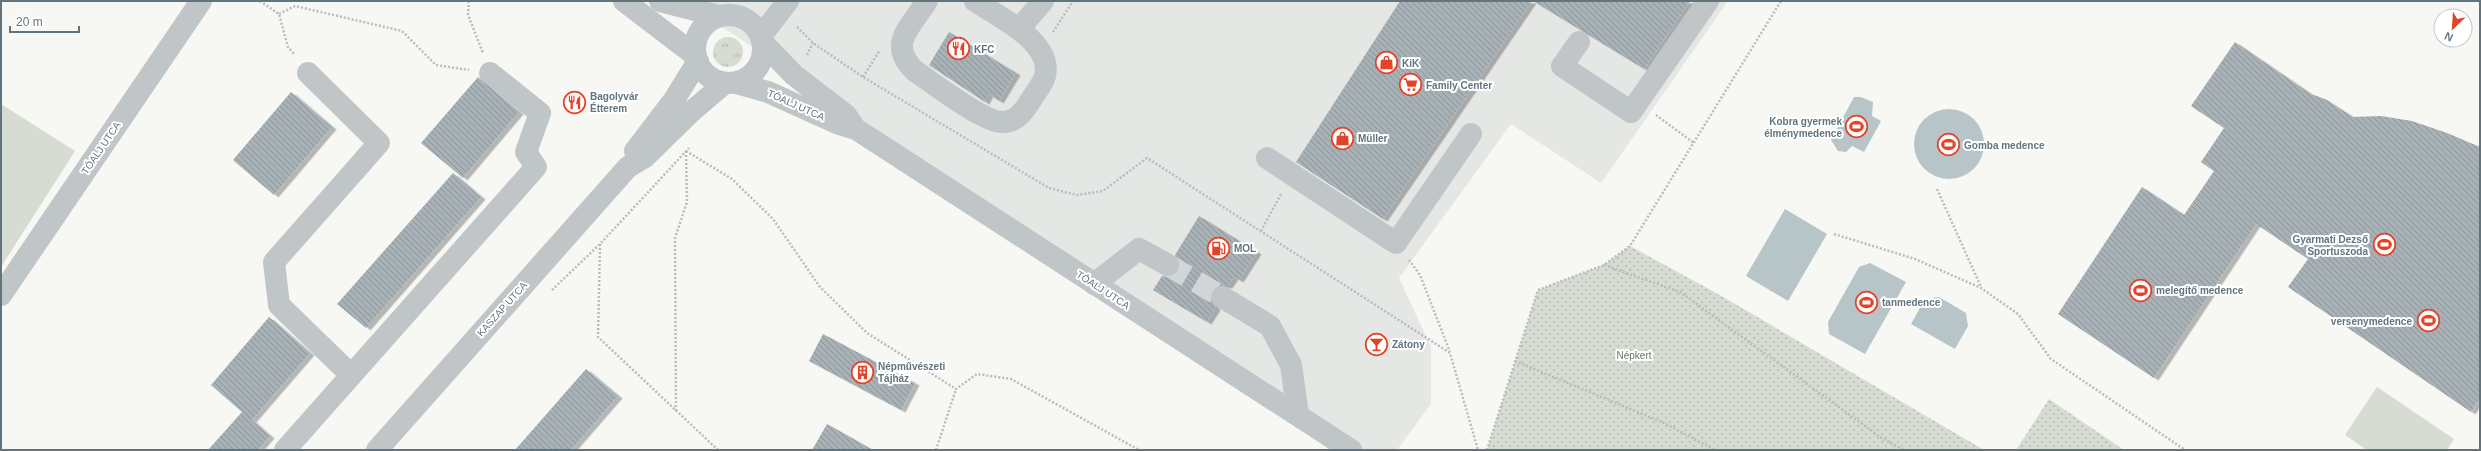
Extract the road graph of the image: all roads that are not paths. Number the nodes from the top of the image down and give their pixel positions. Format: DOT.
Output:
graph roads {
  1 [pos="201,1"];
  2 [pos="624,1"];
  3 [pos="660,1"];
  4 [pos="749,1"];
  5 [pos="788,1"];
  6 [pos="927,1"];
  7 [pos="975,1"];
  8 [pos="1708,1"];
  9 [pos="1042,2"];
  10 [pos="724,16"];
  11 [pos="1019,29"];
  12 [pos="762,40"];
  13 [pos="1579,42"];
  14 [pos="696,59"];
  15 [pos="308,73"];
  16 [pos="490,73"];
  17 [pos="731,83"];
  18 [pos="856,129"];
  19 [pos="1471,134"];
  20 [pos="1268,158"];
  21 [pos="628,167"];
  22 [pos="1168,265"];
  23 [pos="1094,284"];
  24 [pos="1,295"];
  25 [pos="1222,297"];
  26 [pos="351,375"];
  27 [pos="1298,415"];
  28 [pos="285,450"];
  29 [pos="376,450"];
  30 [pos="1351,450"];
  1 -- 24 [label="street, TÓALJ UTCA"];
  2 -- 14 [label="street"];
  3 -- 10 [label="street"];
  4 -- 10 [label="street"];
  5 -- 12 [label="street"];
  6 -- 11 [label="street"];
  7 -- 11 [label="street"];
  8 -- 13 [label="street"];
  9 -- 11 [label="street"];
  10 -- 12 [label="street"];
  10 -- 14 [label="street"];
  12 -- 17 [label="street"];
  12 -- 18 [label="street, TÓALJ UTCA"];
  14 -- 17 [label="street"];
  14 -- 21 [label="street, KASZAP UTCA"];
  15 -- 26 [label="street"];
  16 -- 26 [label="street"];
  17 -- 18 [label="street, TÓALJ UTCA"];
  17 -- 21 [label="street, KASZAP UTCA"];
  18 -- 23 [label="street, TÓALJ UTCA"];
  19 -- 20 [label="street"];
  21 -- 29 [label="street, KASZAP UTCA"];
  22 -- 23 [label="street"];
  23 -- 27 [label="street, TÓALJ UTCA"];
  25 -- 27 [label="street"];
  26 -- 28 [label="street"];
  27 -- 30 [label="street, TÓALJ UTCA"];
}
